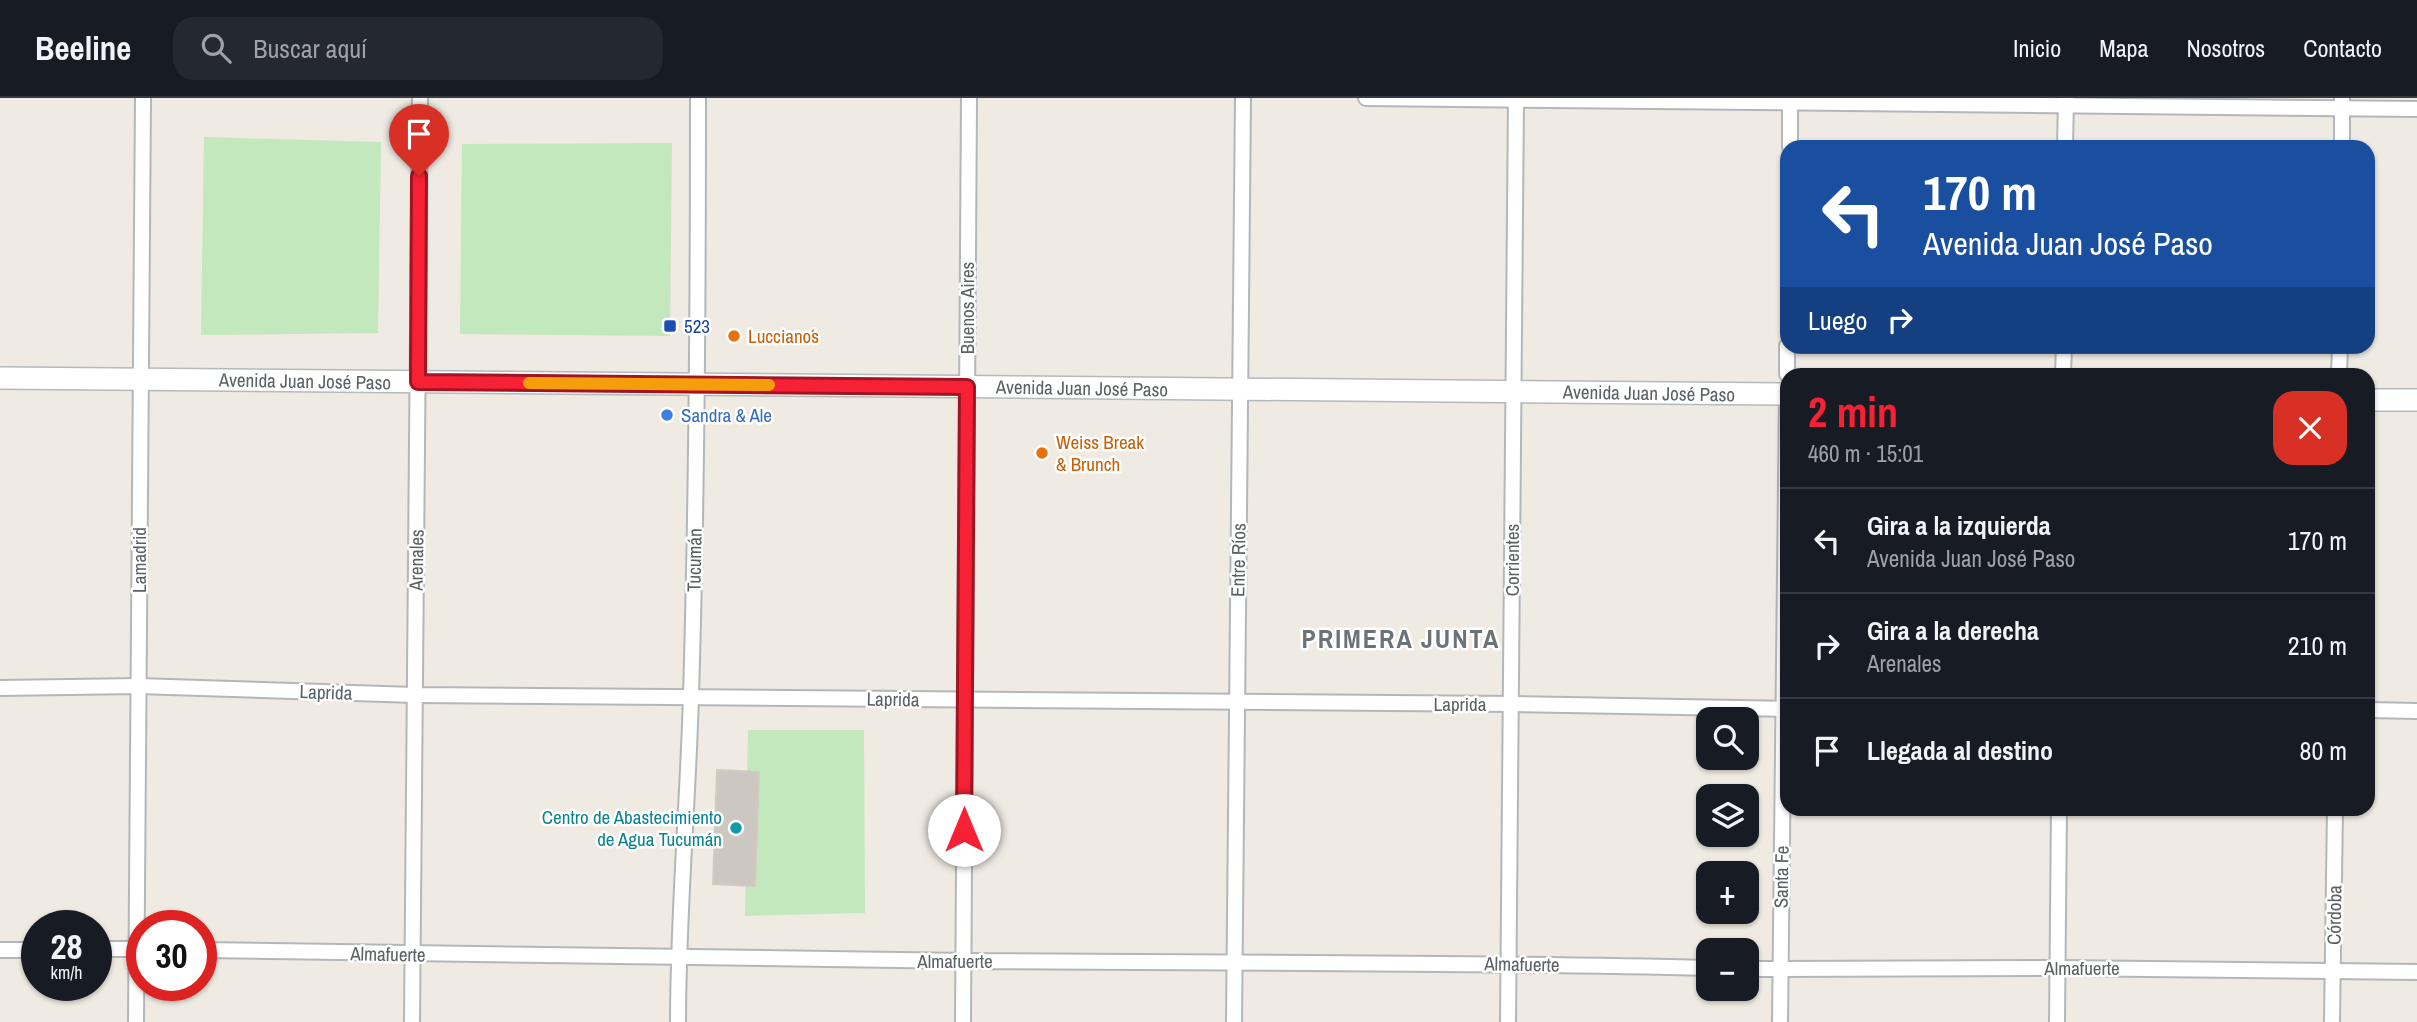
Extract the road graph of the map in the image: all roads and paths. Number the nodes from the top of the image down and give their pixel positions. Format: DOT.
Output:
graph roads {
  1 [pos="143,98"];
  2 [pos="420,98"];
  3 [pos="698,98"];
  4 [pos="969,98"];
  5 [pos="1243,98"];
  6 [pos="1366,98"];
  7 [pos="1516,99"];
  8 [pos="1790,100"];
  9 [pos="2066,102"];
  10 [pos="2342,103"];
  11 [pos="2417,109"];
  12 [pos="1790,140"];
  13 [pos="2065,140"];
  14 [pos="2342,140"];
  15 [pos="0,378"];
  16 [pos="140,380"];
  17 [pos="418,382"];
  18 [pos="697,385"];
  19 [pos="967,387"];
  20 [pos="1240,390"];
  21 [pos="1514,392"];
  22 [pos="1780,395"];
  23 [pos="2375,400"];
  24 [pos="2417,400"];
  25 [pos="138,686"];
  26 [pos="0,688"];
  27 [pos="415,695"];
  28 [pos="691,697"];
  29 [pos="965,700"];
  30 [pos="1237,703"];
  31 [pos="1511,704"];
  32 [pos="1780,709"];
  33 [pos="2375,710"];
  34 [pos="2417,711"];
  35 [pos="1783,816"];
  36 [pos="2059,816"];
  37 [pos="2335,816"];
  38 [pos="139,910"];
  39 [pos="0,950"];
  40 [pos="21,950"];
  41 [pos="217,950"];
  42 [pos="412,955"];
  43 [pos="678,958"];
  44 [pos="963,961"];
  45 [pos="1235,962"];
  46 [pos="1508,963"];
  47 [pos="1696,968"];
  48 [pos="2058,968"];
  49 [pos="1759,969"];
  50 [pos="1780,970"];
  51 [pos="2333,971"];
  52 [pos="2417,972"];
  53 [pos="137,1001"];
  54 [pos="136,1022"];
  55 [pos="412,1022"];
  56 [pos="678,1022"];
  57 [pos="963,1022"];
  58 [pos="1234,1022"];
  59 [pos="1508,1022"];
  60 [pos="1780,1022"];
  61 [pos="2057,1022"];
  62 [pos="2332,1022"];
  1 -- 16 [label="street, Lamadrid"];
  2 -- 17 [label="street, Arenales"];
  3 -- 18 [label="street, Tucumán"];
  4 -- 19 [label="street, Buenos Aires"];
  5 -- 20 [label="street, Entre Ríos"];
  6 -- 7 [label="street"];
  7 -- 8 [label="street"];
  7 -- 21 [label="street, Corrientes"];
  8 -- 9 [label="street"];
  8 -- 12 [label="street"];
  9 -- 10 [label="street"];
  9 -- 13 [label="street"];
  10 -- 11 [label="street"];
  10 -- 14 [label="street"];
  15 -- 16 [label="main road, Avenida Juan José Paso"];
  16 -- 17 [label="main road, Avenida Juan José Paso"];
  16 -- 25 [label="street, Lamadrid"];
  17 -- 18 [label="main road, Avenida Juan José Paso"];
  17 -- 27 [label="street, Arenales"];
  18 -- 19 [label="main road, Avenida Juan José Paso"];
  18 -- 28 [label="street, Tucumán"];
  19 -- 20 [label="main road, Avenida Juan José Paso"];
  19 -- 29 [label="street, Buenos Aires"];
  20 -- 21 [label="main road, Avenida Juan José Paso"];
  20 -- 30 [label="street, Entre Ríos"];
  21 -- 22 [label="main road, Avenida Juan José Paso"];
  21 -- 31 [label="street, Corrientes"];
  23 -- 24 [label="main road"];
  25 -- 26 [label="street, Laprida"];
  25 -- 27 [label="street, Laprida"];
  25 -- 38 [label="street, Lamadrid"];
  27 -- 28 [label="street, Laprida"];
  27 -- 42 [label="street, Arenales"];
  28 -- 29 [label="street, Laprida"];
  28 -- 43 [label="street, Tucumán"];
  29 -- 30 [label="street, Laprida"];
  29 -- 44 [label="street, Buenos Aires"];
  30 -- 31 [label="street, Laprida"];
  30 -- 45 [label="street, Entre Ríos"];
  31 -- 32 [label="street, Laprida"];
  31 -- 46 [label="street, Corrientes"];
  33 -- 34 [label="street"];
  35 -- 50 [label="street, Santa Fe"];
  36 -- 48 [label="street"];
  37 -- 51 [label="street, Córdoba"];
  39 -- 40 [label="street"];
  41 -- 42 [label="street, Almafuerte"];
  42 -- 43 [label="street, Almafuerte"];
  42 -- 55 [label="street, Arenales"];
  43 -- 44 [label="street, Almafuerte"];
  43 -- 56 [label="street, Tucumán"];
  44 -- 45 [label="street, Almafuerte"];
  44 -- 57 [label="street, Buenos Aires"];
  45 -- 46 [label="street, Almafuerte"];
  45 -- 58 [label="street, Entre Ríos"];
  46 -- 47 [label="street, Almafuerte"];
  46 -- 59 [label="street, Corrientes"];
  48 -- 50 [label="street, Almafuerte"];
  48 -- 51 [label="street, Almafuerte"];
  48 -- 61 [label="street"];
  49 -- 50 [label="street, Almafuerte"];
  50 -- 60 [label="street, Santa Fe"];
  51 -- 52 [label="street, Almafuerte"];
  51 -- 62 [label="street, Córdoba"];
  53 -- 54 [label="street, Lamadrid"];
}
